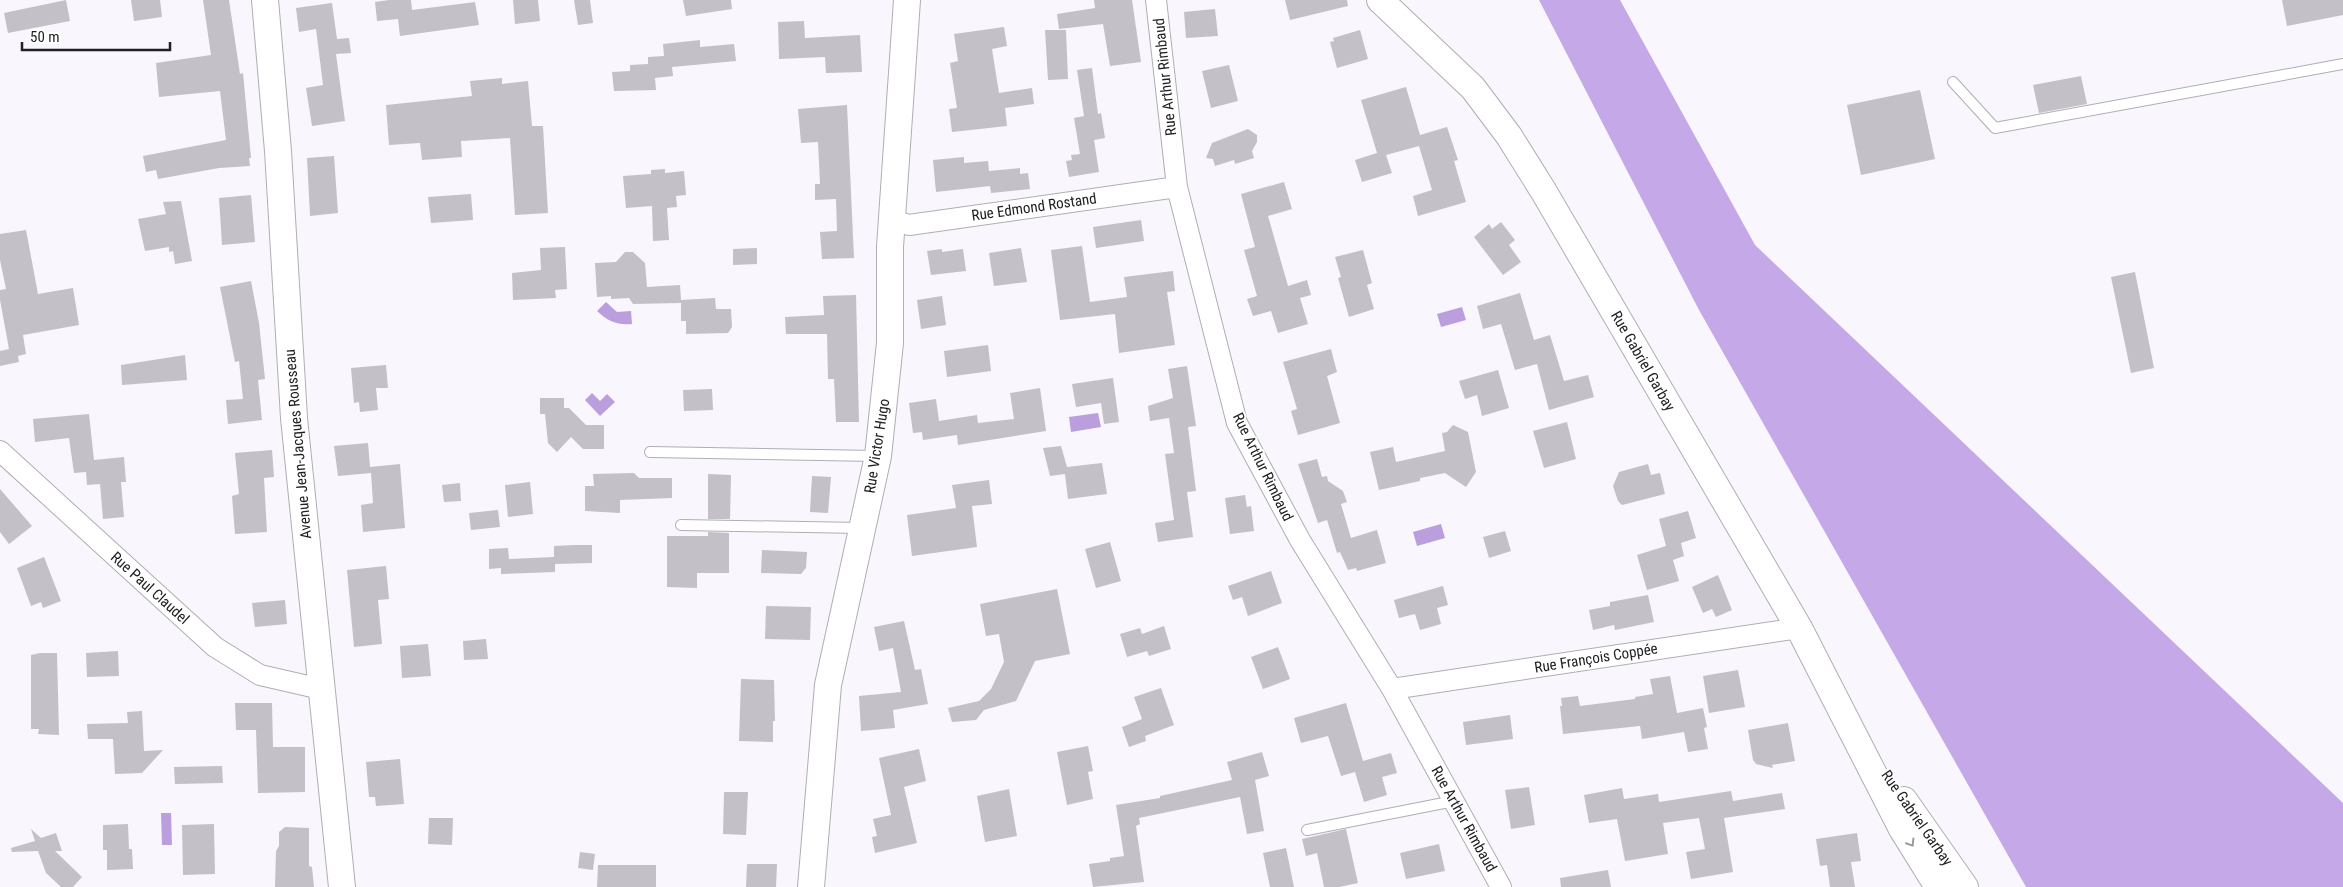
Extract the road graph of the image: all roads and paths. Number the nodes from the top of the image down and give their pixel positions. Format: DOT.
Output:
graph roads {
  1 [pos="265,0"];
  2 [pos="907,0"];
  3 [pos="1156,0"];
  4 [pos="1380,0"];
  5 [pos="2343,64"];
  6 [pos="1953,82"];
  7 [pos="1177,187"];
  8 [pos="892,220"];
  9 [pos="650,452"];
  10 [pos="1,453"];
  11 [pos="878,456"];
  12 [pos="681,525"];
  13 [pos="862,528"];
  14 [pos="1799,628"];
  15 [pos="321,689"];
  16 [pos="1392,689"];
  17 [pos="1865,753"];
  18 [pos="1454,801"];
  19 [pos="1307,830"];
  20 [pos="342,887"];
  21 [pos="811,887"];
  22 [pos="1501,887"];
  23 [pos="1938,887"];
  24 [pos="1965,887"];
  1 -- 15 [label="street, Avenue Jean-Jacques Rousseau"];
  2 -- 8 [label="street, Rue Victor Hugo"];
  3 -- 7 [label="street, Rue Arthur Rimbaud"];
  4 -- 14 [label="street, Rue Gabriel Garbay"];
  5 -- 6 [label="lane"];
  7 -- 8 [label="street, Rue Edmond Rostand"];
  7 -- 16 [label="street, Rue Arthur Rimbaud"];
  8 -- 11 [label="street, Rue Victor Hugo"];
  9 -- 11 [label="lane"];
  10 -- 15 [label="street, Rue Paul Claudel"];
  11 -- 13 [label="street, Rue Victor Hugo"];
  12 -- 13 [label="lane"];
  13 -- 21 [label="street, Rue Victor Hugo"];
  14 -- 16 [label="street, Rue François Coppée"];
  14 -- 17 [label="street, Rue Gabriel Garbay"];
  15 -- 20 [label="street, Avenue Jean-Jacques Rousseau"];
  16 -- 18 [label="street, Rue Arthur Rimbaud"];
  17 -- 23 [label="street, Rue Gabriel Garbay, one-way"];
  17 -- 24 [label="street, Rue Gabriel Garbay"];
  18 -- 19 [label="lane"];
  18 -- 22 [label="street, Rue Arthur Rimbaud"];
}
